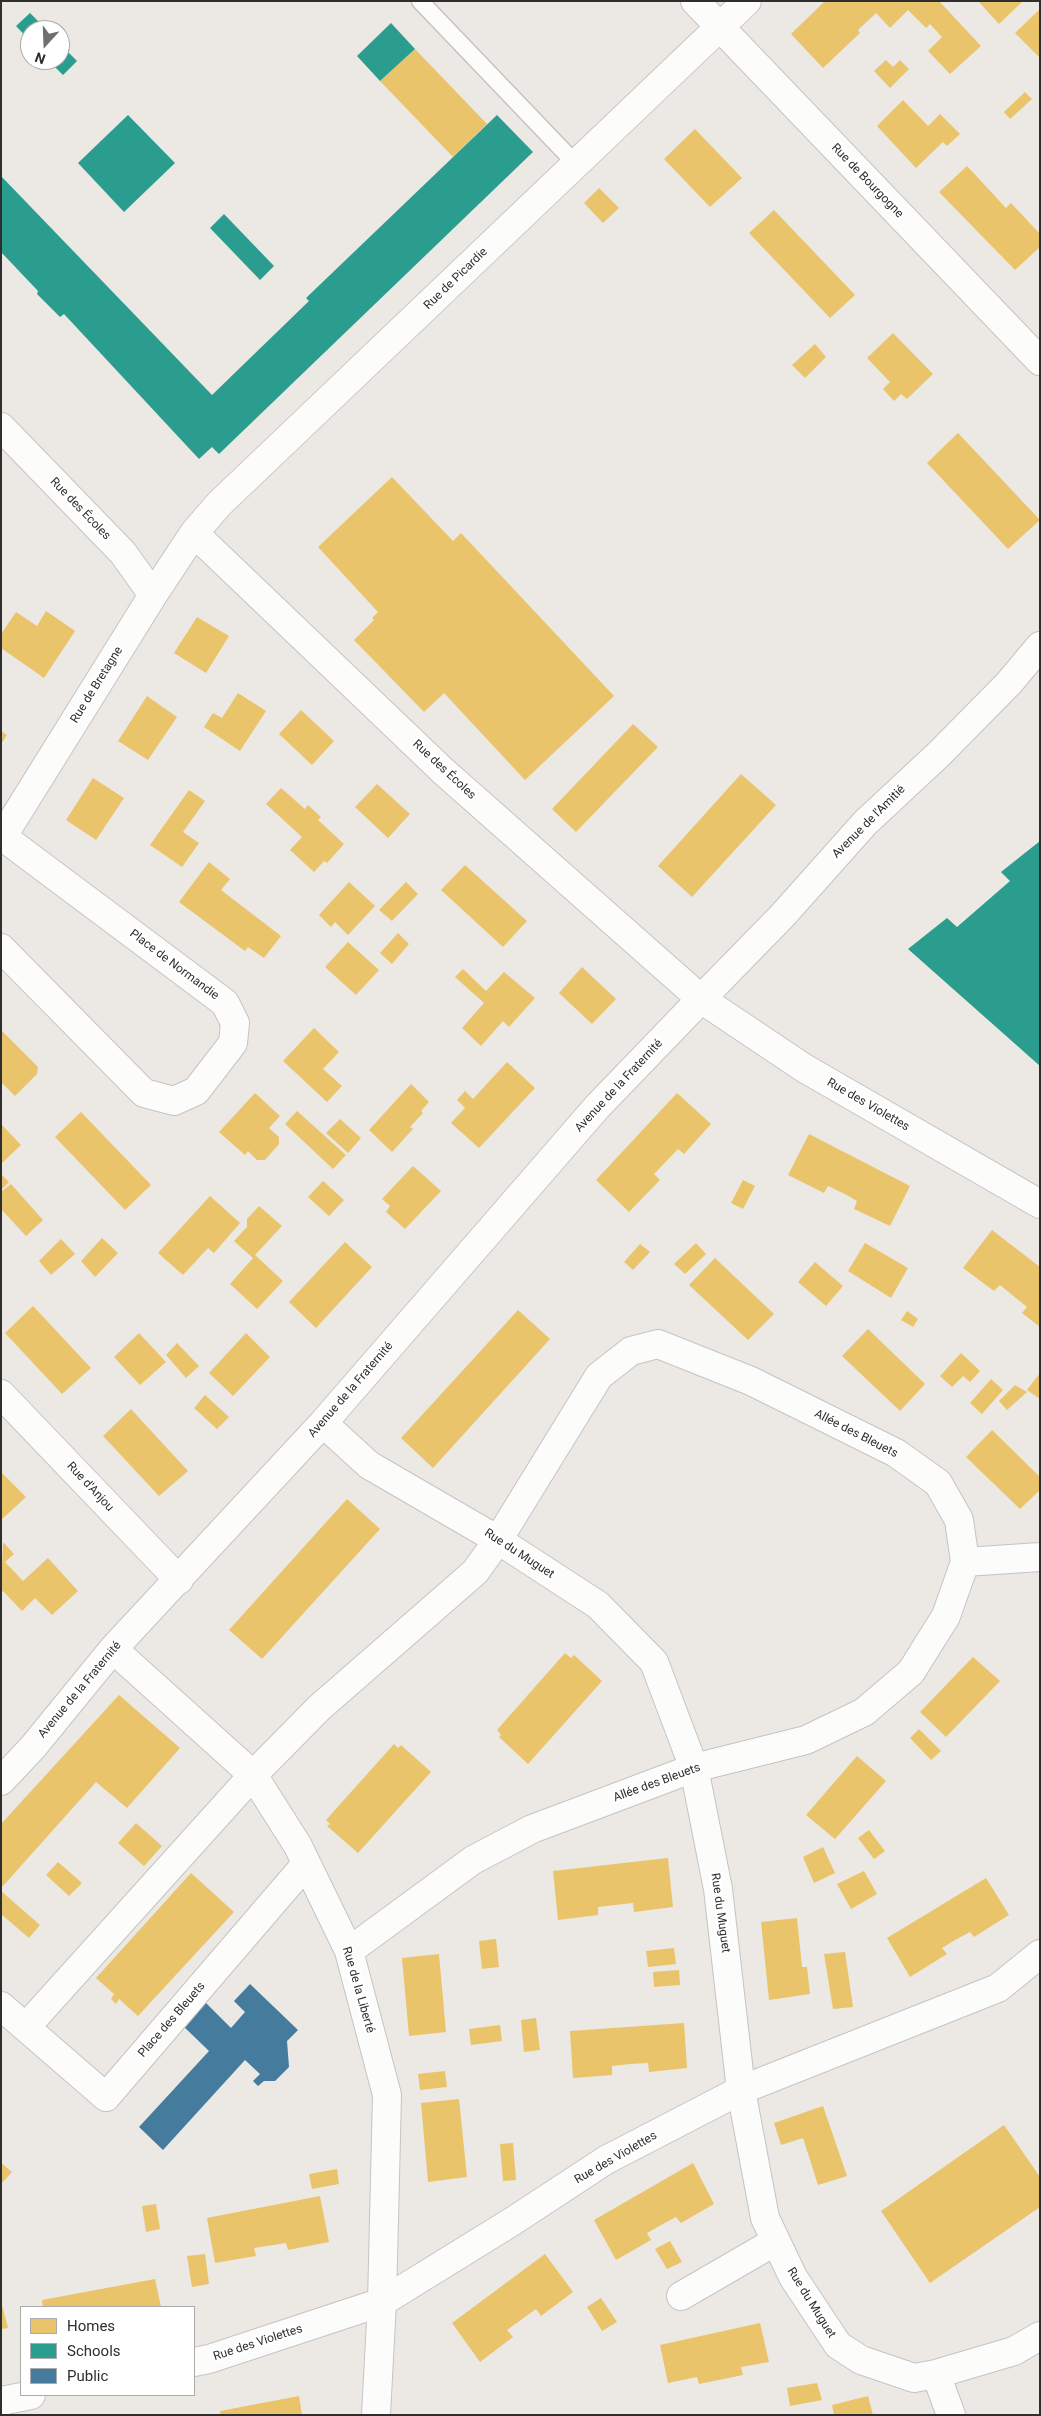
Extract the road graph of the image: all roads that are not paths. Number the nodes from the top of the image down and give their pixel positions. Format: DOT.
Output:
graph roads {
  1 [pos="420,1"];
  2 [pos="695,1"];
  3 [pos="747,1"];
  4 [pos="720,27"];
  5 [pos="576,164"];
  6 [pos="1040,361"];
  7 [pos="1,428"];
  8 [pos="194,533"];
  9 [pos="153,595"];
  10 [pos="1040,646"];
  11 [pos="2,838"];
  12 [pos="1,948"];
  13 [pos="701,999"];
  14 [pos="1040,1204"];
  15 [pos="1,1394"];
  16 [pos="323,1422"];
  17 [pos="498,1540"];
  18 [pos="1040,1557"];
  19 [pos="965,1562"];
  20 [pos="179,1580"];
  21 [pos="113,1649"];
  22 [pos="694,1768"];
  23 [pos="253,1775"];
  24 [pos="1,1781"];
  25 [pos="306,1864"];
  26 [pos="349,1951"];
  27 [pos="1040,1954"];
  28 [pos="1,2006"];
  29 [pos="26,2027"];
  30 [pos="741,2090"];
  31 [pos="776,2241"];
  32 [pos="682,2296"];
  33 [pos="382,2302"];
  34 [pos="1040,2336"];
  35 [pos="195,2362"];
  36 [pos="936,2374"];
  37 [pos="26,2396"];
  38 [pos="1,2401"];
  39 [pos="376,2415"];
  40 [pos="951,2415"];
  1 -- 5 [label="lane"];
  2 -- 4 [label="street, Rue de Bourgogne"];
  3 -- 4 [label="street, Rue de Picardie"];
  4 -- 5 [label="street, Rue de Picardie"];
  4 -- 6 [label="street, Rue de Bourgogne"];
  5 -- 8 [label="street, Rue de Picardie"];
  7 -- 9 [label="street, Rue des Écoles"];
  8 -- 9 [label="street, Rue de Bretagne"];
  8 -- 13 [label="street, Rue des Écoles"];
  9 -- 11 [label="street, Rue de Bretagne"];
  10 -- 13 [label="street, Avenue de l'Amitié"];
  11 -- 12 [label="street, Place de Normandie"];
  13 -- 14 [label="street, Rue des Violettes"];
  13 -- 16 [label="street, Avenue de la Fraternité"];
  15 -- 20 [label="street, Rue d'Anjou"];
  16 -- 17 [label="street, Rue du Muguet"];
  16 -- 20 [label="street, Avenue de la Fraternité"];
  17 -- 19 [label="street, Allée des Bleuets"];
  17 -- 22 [label="street, Rue du Muguet"];
  17 -- 23 [label="street, Allée des Bleuets"];
  18 -- 19 [label="street"];
  19 -- 22 [label="street, Allée des Bleuets"];
  20 -- 21 [label="street, Avenue de la Fraternité"];
  21 -- 23 [label="street, Rue de la Liberté"];
  21 -- 24 [label="street, Avenue de la Fraternité"];
  22 -- 26 [label="street, Allée des Bleuets"];
  22 -- 30 [label="street, Rue du Muguet"];
  23 -- 25 [label="street, Rue de la Liberté"];
  23 -- 29 [label="street"];
  25 -- 26 [label="street, Rue de la Liberté"];
  25 -- 29 [label="street, Place des Bleuets"];
  26 -- 33 [label="street, Rue de la Liberté"];
  27 -- 30 [label="street, Rue des Violettes"];
  28 -- 29 [label="street, Place des Bleuets"];
  30 -- 31 [label="street, Rue du Muguet"];
  30 -- 33 [label="street, Rue des Violettes"];
  31 -- 32 [label="street"];
  31 -- 36 [label="street, Rue du Muguet"];
  33 -- 35 [label="street, Rue des Violettes"];
  33 -- 39 [label="street, Rue de la Liberté"];
  34 -- 36 [label="street, Rue du Muguet"];
  36 -- 40 [label="street"];
  37 -- 38 [label="street"];
}
